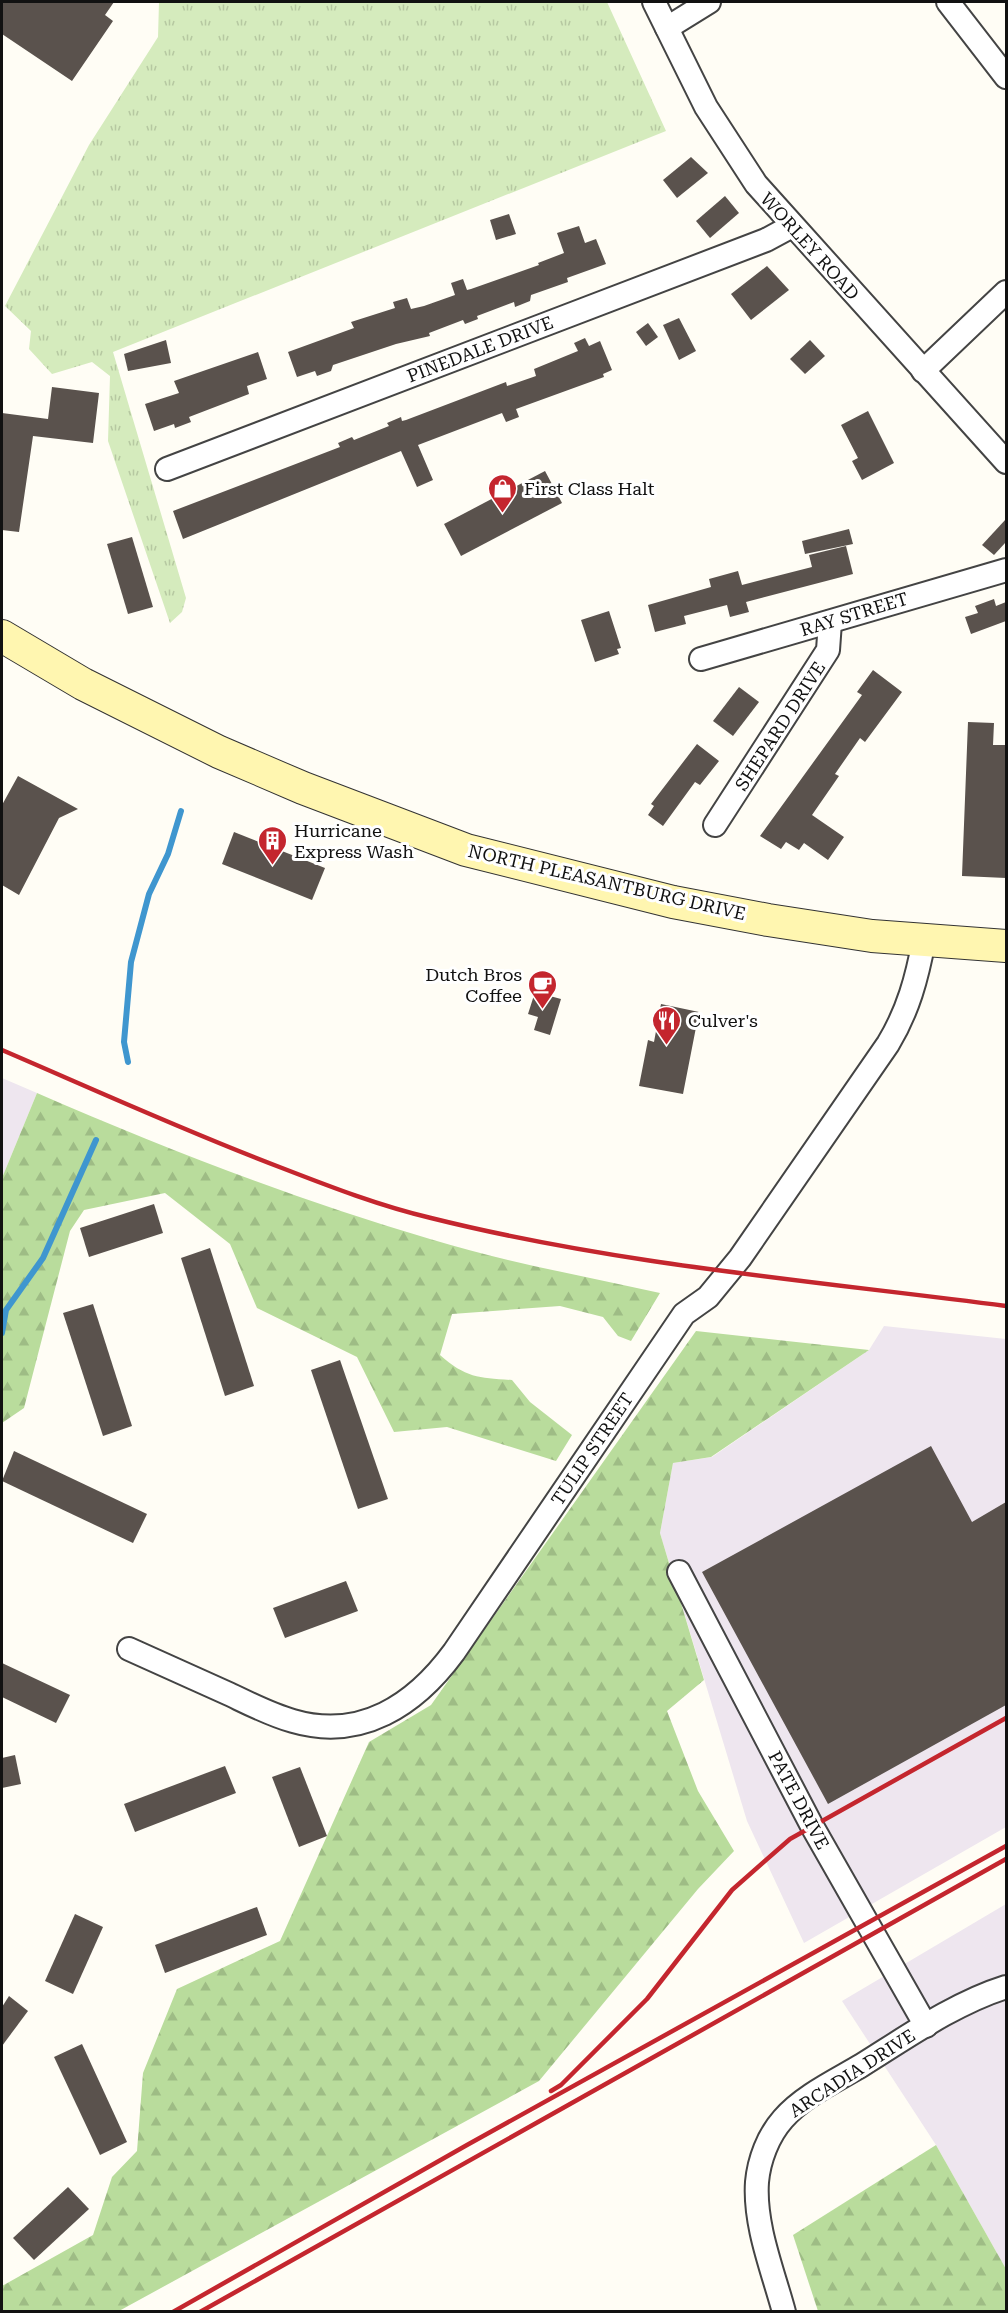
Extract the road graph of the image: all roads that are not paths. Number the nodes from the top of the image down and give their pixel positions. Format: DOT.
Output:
graph roads {
  1 [pos="654,2"];
  2 [pos="710,2"];
  3 [pos="948,2"];
  4 [pos="667,28"];
  5 [pos="1006,77"];
  6 [pos="792,226"];
  7 [pos="1006,292"];
  8 [pos="923,371"];
  9 [pos="1006,462"];
  10 [pos="167,469"];
  11 [pos="1006,570"];
  12 [pos="830,621"];
  13 [pos="2,636"];
  14 [pos="701,659"];
  15 [pos="715,825"];
  16 [pos="924,940"];
  17 [pos="1006,946"];
  18 [pos="678,1572"];
  19 [pos="129,1649"];
  20 [pos="1006,1987"];
  21 [pos="926,2026"];
  22 [pos="784,2312"];
  1 -- 4 [label="street, WORLEY ROAD"];
  2 -- 4 [label="street"];
  3 -- 5 [label="street"];
  4 -- 6 [label="street, WORLEY ROAD"];
  6 -- 8 [label="street, WORLEY ROAD"];
  6 -- 10 [label="street, PINEDALE DRIVE"];
  7 -- 8 [label="street"];
  8 -- 9 [label="street, WORLEY ROAD"];
  11 -- 12 [label="street, RAY STREET"];
  12 -- 14 [label="street, RAY STREET"];
  12 -- 15 [label="street, SHEPARD DRIVE"];
  13 -- 16 [label="main road, NORTH PLEASANTBURG DRIVE"];
  16 -- 17 [label="main road, NORTH PLEASANTBURG DRIVE"];
  16 -- 19 [label="street, TULIP STREET"];
  18 -- 21 [label="street, PATE DRIVE"];
  20 -- 21 [label="street, ARCADIA DRIVE"];
  21 -- 22 [label="street, ARCADIA DRIVE"];
}
